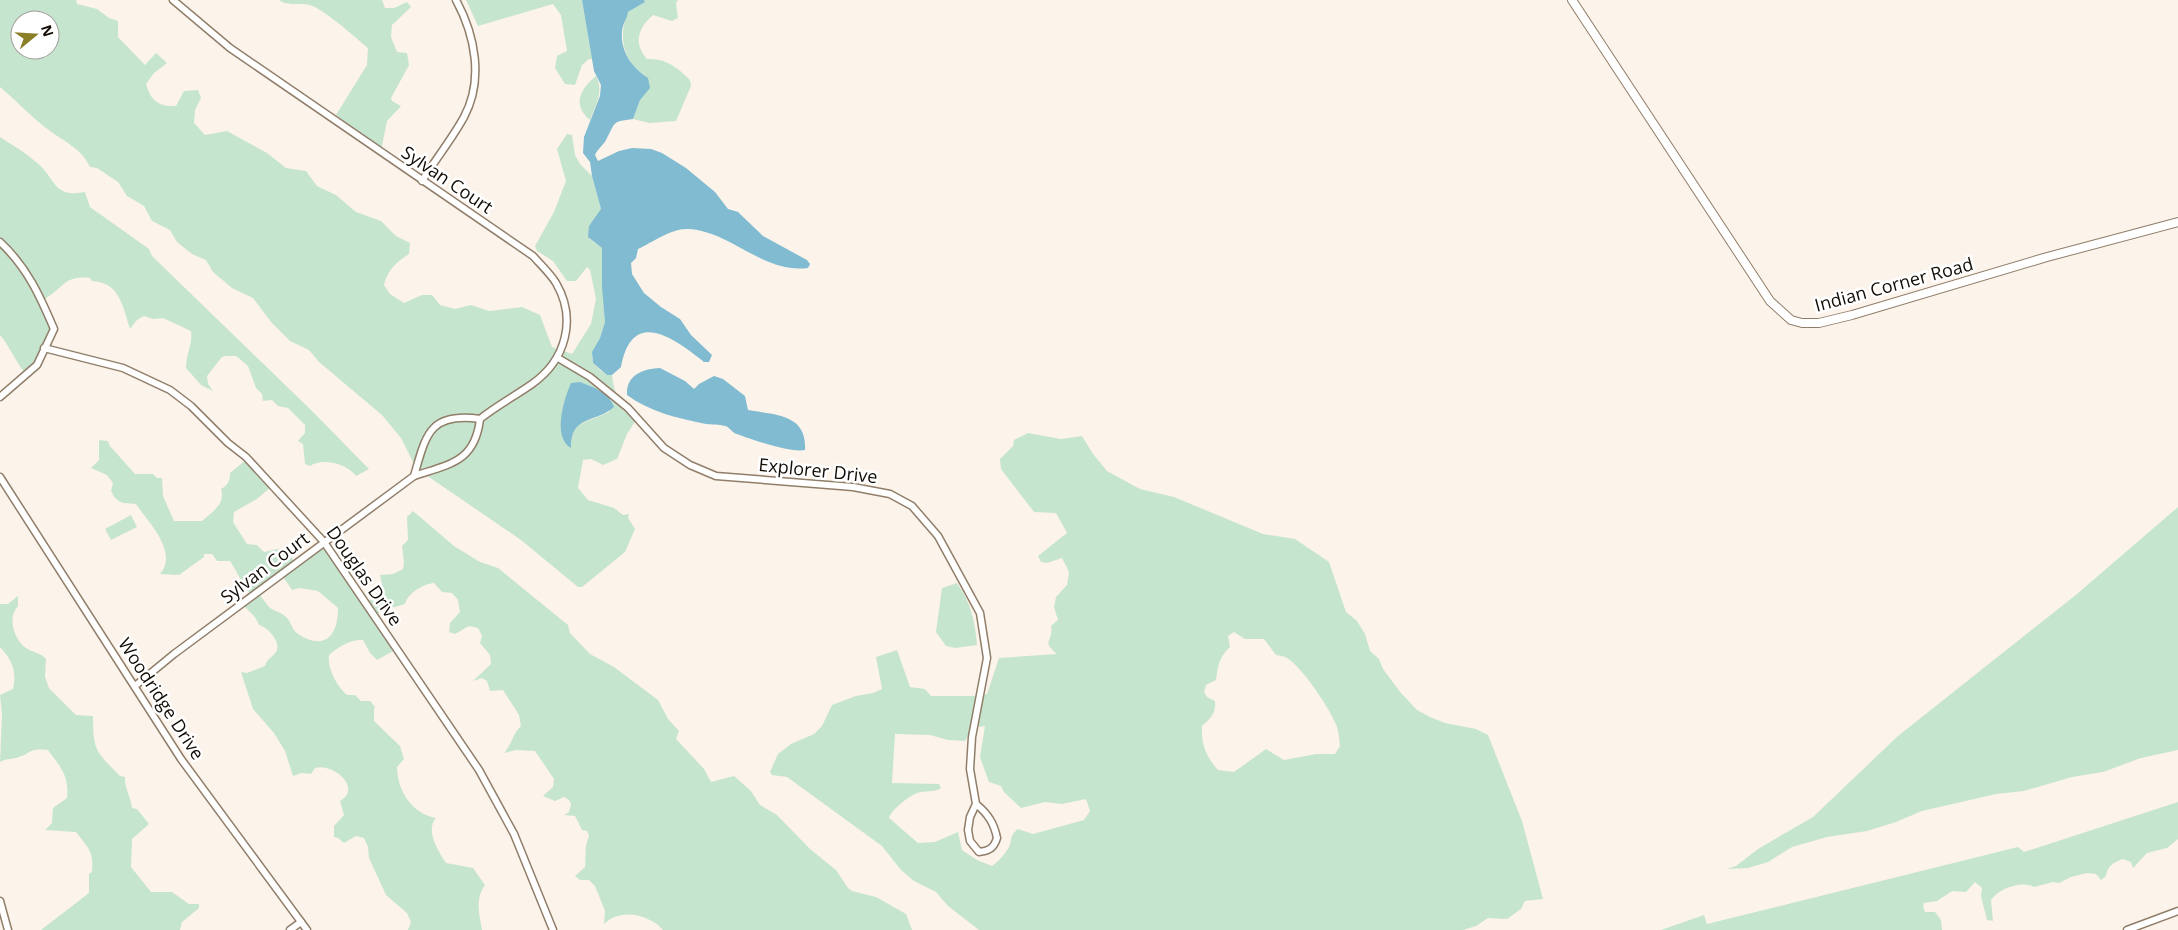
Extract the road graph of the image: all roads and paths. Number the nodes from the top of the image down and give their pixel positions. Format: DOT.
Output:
graph roads {
  1 [pos="173,0"];
  2 [pos="456,0"];
  3 [pos="1572,0"];
  4 [pos="422,181"];
  5 [pos="2178,222"];
  6 [pos="0,242"];
  7 [pos="44,348"];
  8 [pos="558,358"];
  9 [pos="0,396"];
  10 [pos="480,419"];
  11 [pos="414,476"];
  12 [pos="0,477"];
  13 [pos="324,542"];
  14 [pos="135,686"];
  15 [pos="976,804"];
  16 [pos="0,901"];
  17 [pos="2178,911"];
  18 [pos="300,922"];
  19 [pos="8,930"];
  20 [pos="290,930"];
  21 [pos="307,930"];
  22 [pos="553,930"];
  23 [pos="2128,930"];
  1 -- 4 [label="street, Sylvan Court"];
  2 -- 4 [label="street"];
  3 -- 5 [label="street, Indian Corner Road"];
  4 -- 8 [label="street, Sylvan Court"];
  6 -- 7 [label="street"];
  7 -- 9 [label="street"];
  7 -- 13 [label="street, Douglas Drive"];
  8 -- 10 [label="street, Sylvan Court"];
  8 -- 15 [label="street, Explorer Drive"];
  10 -- 11 [label="street, Sylvan Court"];
  10 -- 11 [label="street"];
  11 -- 13 [label="street, Sylvan Court"];
  12 -- 14 [label="street, Woodridge Drive"];
  13 -- 14 [label="street, Sylvan Court"];
  13 -- 22 [label="street, Douglas Drive"];
  14 -- 18 [label="street, Woodridge Drive"];
  15 -- 15 [label="street, Explorer Drive"];
  16 -- 19 [label="street"];
  17 -- 23 [label="street"];
  18 -- 20 [label="street"];
  18 -- 21 [label="street, Woodridge Drive"];
}
